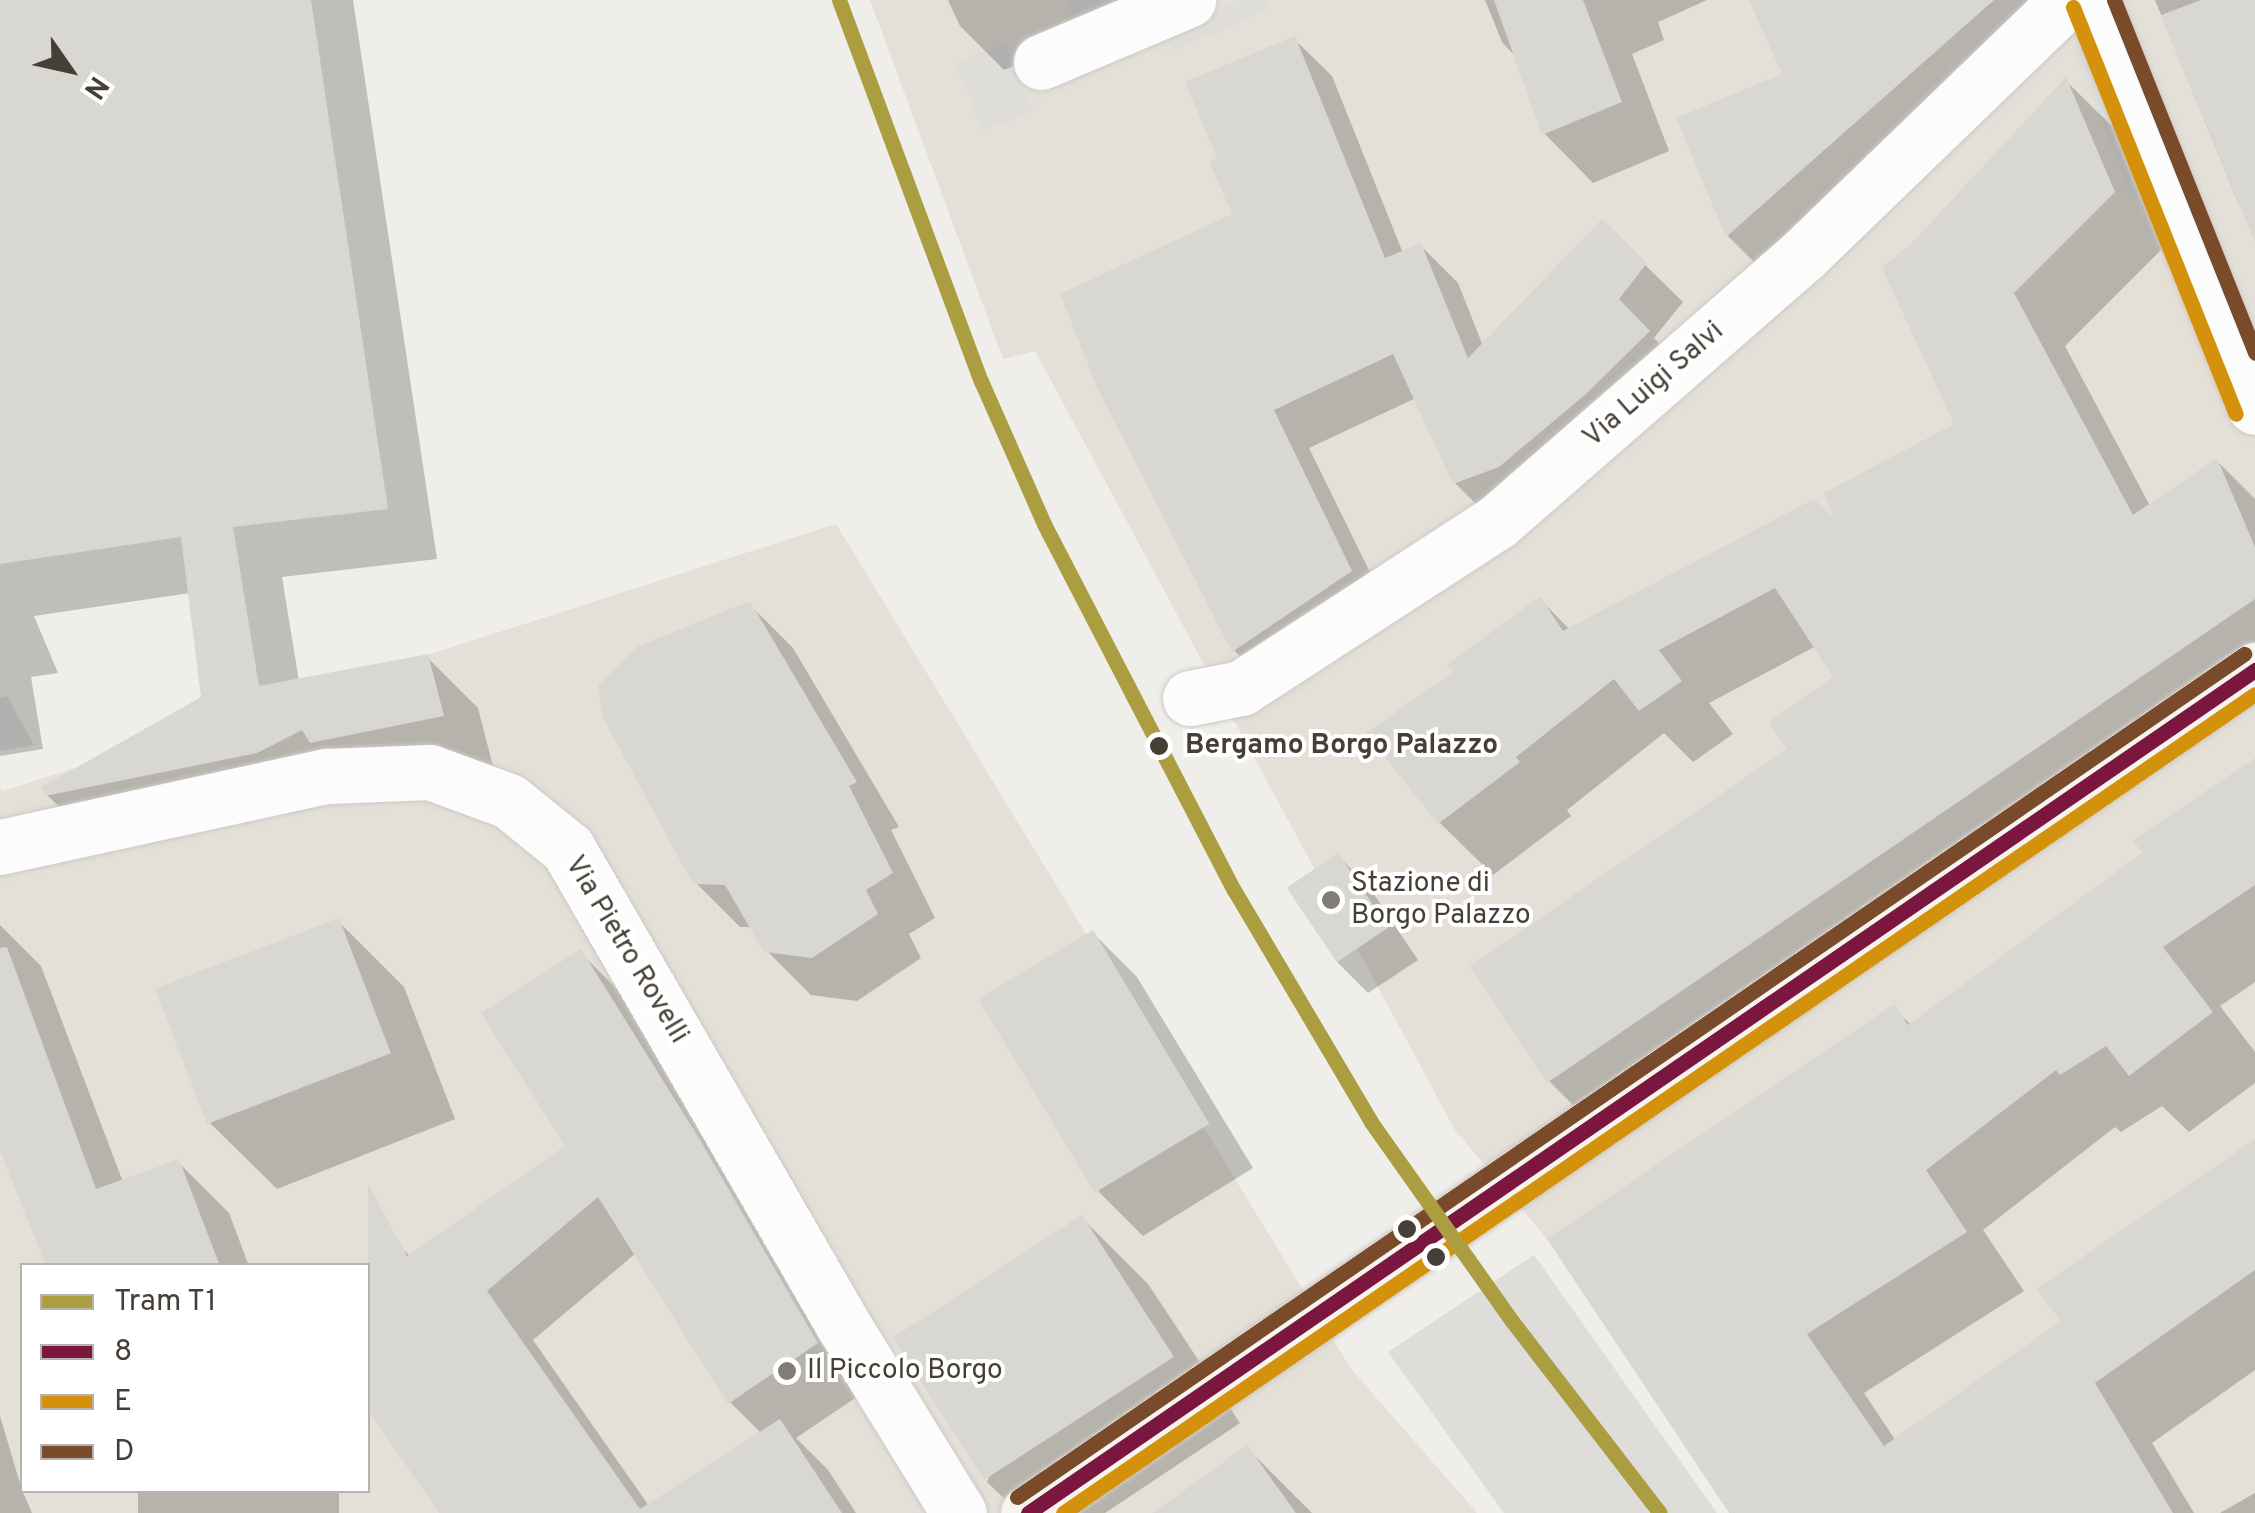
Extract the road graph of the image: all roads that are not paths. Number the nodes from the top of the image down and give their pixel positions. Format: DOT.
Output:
graph roads {
  1 [pos="1188,0"];
  2 [pos="2067,0"];
  3 [pos="2092,0"];
  4 [pos="1040,62"];
  5 [pos="2255,407"];
  6 [pos="2255,670"];
  7 [pos="1190,698"];
  8 [pos="0,847"];
  9 [pos="959,1513"];
  10 [pos="1028,1513"];
  1 -- 4 [label="street"];
  2 -- 7 [label="street, Via Luigi Salvi"];
  3 -- 5 [label="street"];
  6 -- 10 [label="main road"];
  8 -- 9 [label="street, Via Pietro Rovelli"];
}
